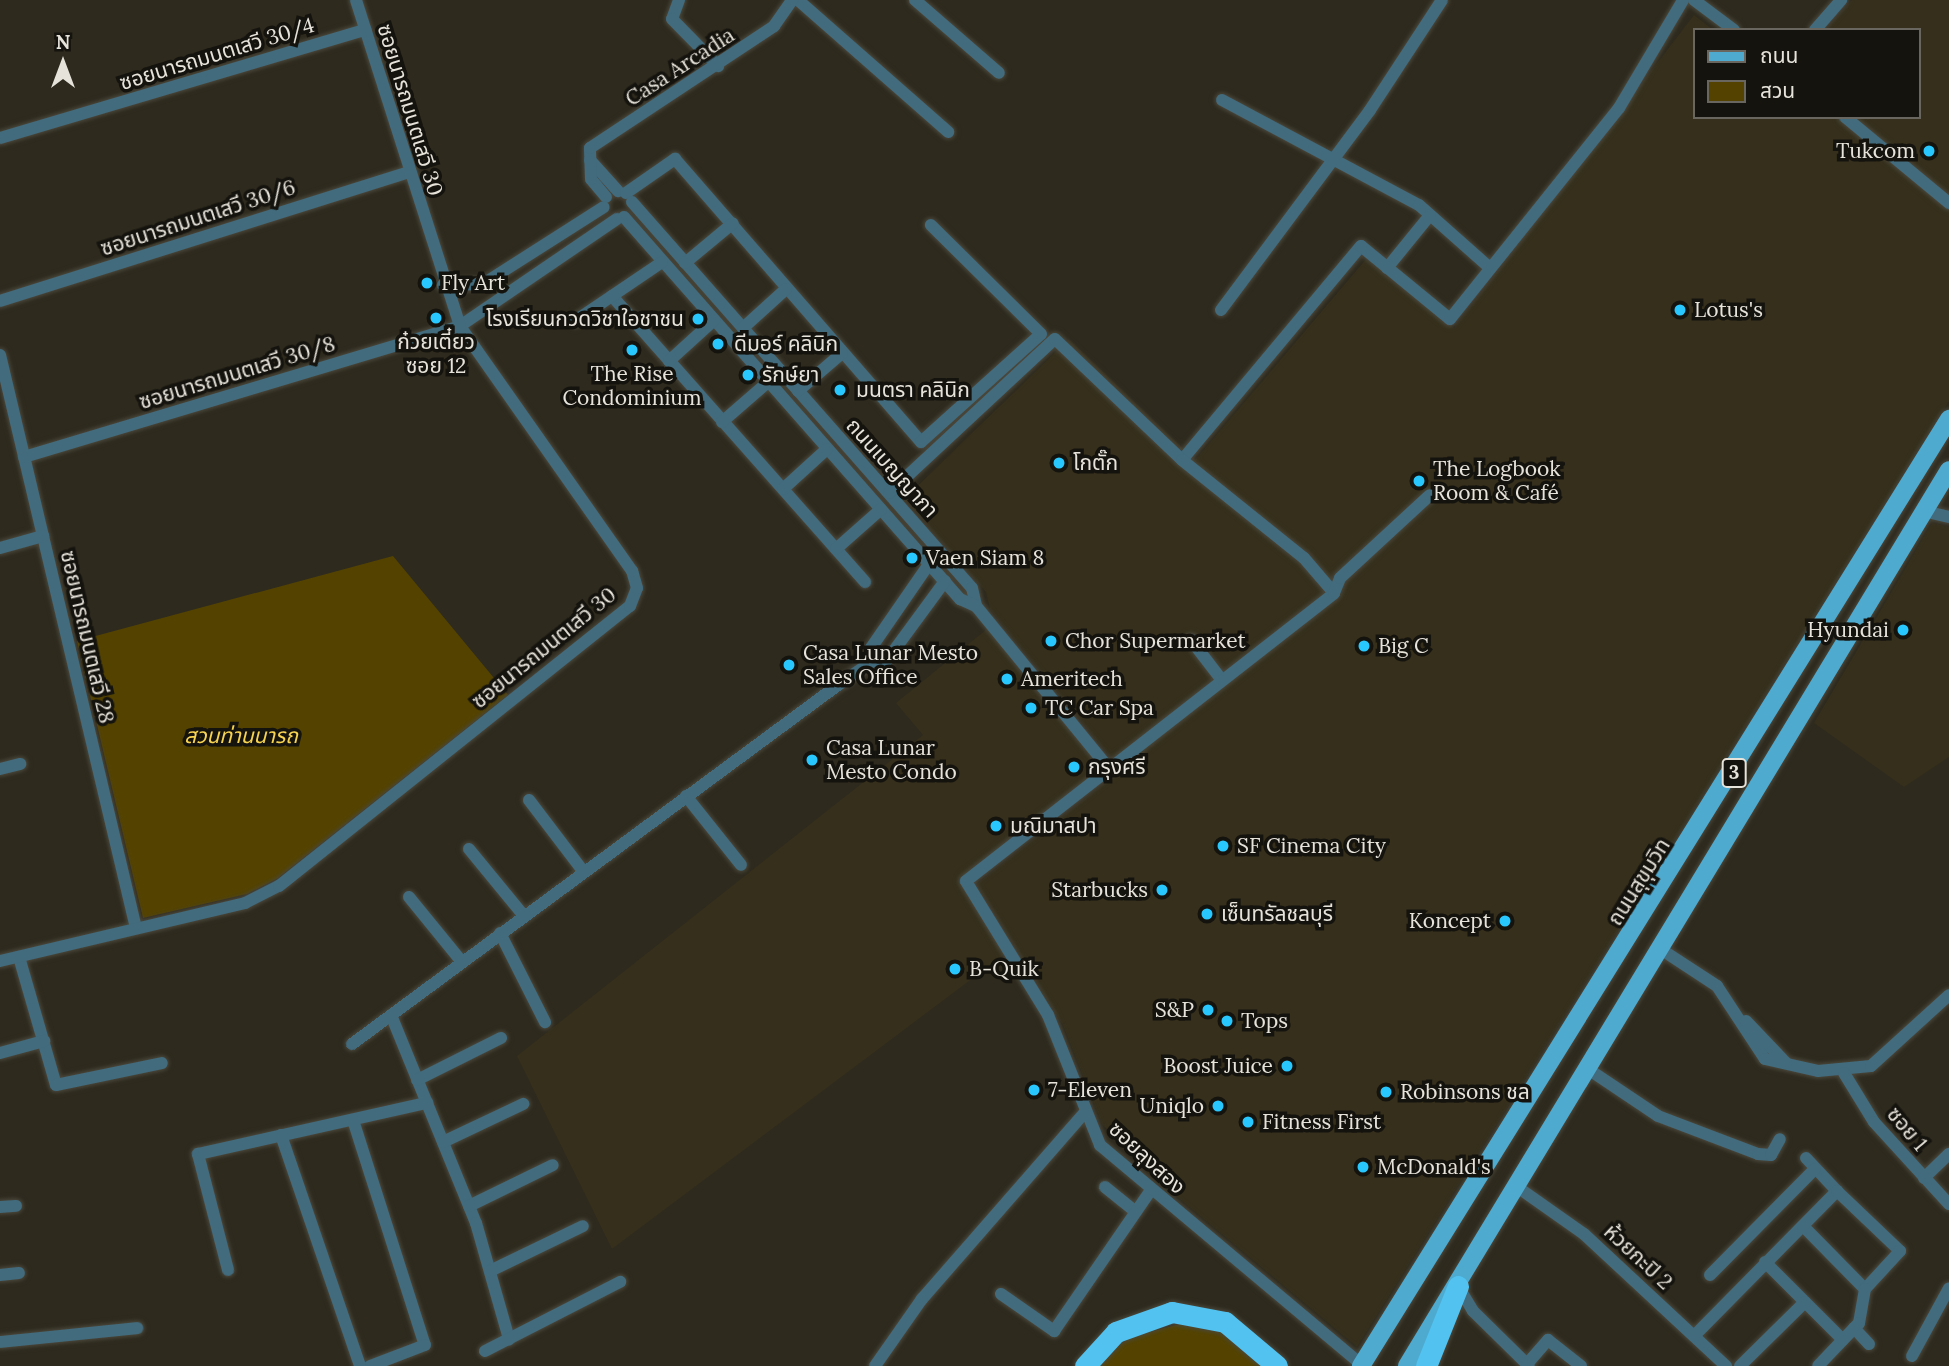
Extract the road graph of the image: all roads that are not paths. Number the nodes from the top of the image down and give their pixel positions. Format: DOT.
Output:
graph roads {
  1 [pos="356,0"];
  2 [pos="679,0"];
  3 [pos="792,0"];
  4 [pos="798,0"];
  5 [pos="915,0"];
  6 [pos="1442,0"];
  7 [pos="1683,0"];
  8 [pos="1694,0"];
  9 [pos="1841,0"];
  10 [pos="1731,28"];
  11 [pos="1817,28"];
  12 [pos="365,30"];
  13 [pos="718,66"];
  14 [pos="999,72"];
  15 [pos="1222,100"];
  16 [pos="1847,119"];
  17 [pos="948,132"];
  18 [pos="0,138"];
  19 [pos="1331,159"];
  20 [pos="408,172"];
  21 [pos="617,198"];
  22 [pos="1949,203"];
  23 [pos="1430,215"];
  24 [pos="620,218"];
  25 [pos="733,223"];
  26 [pos="931,225"];
  27 [pos="528,260"];
  28 [pos="662,262"];
  29 [pos="685,263"];
  30 [pos="1387,268"];
  31 [pos="1490,268"];
  32 [pos="537,275"];
  33 [pos="443,285"];
  34 [pos="786,289"];
  35 [pos="612,296"];
  36 [pos="0,301"];
  37 [pos="1222,310"];
  38 [pos="714,320"];
  39 [pos="575,321"];
  40 [pos="460,327"];
  41 [pos="743,328"];
  42 [pos="760,347"];
  43 [pos="842,353"];
  44 [pos="0,355"];
  45 [pos="747,358"];
  46 [pos="669,361"];
  47 [pos="768,382"];
  48 [pos="799,391"];
  49 [pos="1949,419"];
  50 [pos="722,422"];
  51 [pos="827,449"];
  52 [pos="24,457"];
  53 [pos="1182,460"];
  54 [pos="1949,470"];
  55 [pos="873,475"];
  56 [pos="860,486"];
  57 [pos="783,489"];
  58 [pos="889,493"];
  59 [pos="1430,495"];
  60 [pos="881,509"];
  61 [pos="1923,511"];
  62 [pos="1949,517"];
  63 [pos="43,536"];
  64 [pos="0,548"];
  65 [pos="836,549"];
  66 [pos="929,564"];
  67 [pos="945,581"];
  68 [pos="865,582"];
  69 [pos="1334,593"];
  70 [pos="976,606"];
  71 [pos="1191,640"];
  72 [pos="873,661"];
  73 [pos="1220,680"];
  74 [pos="20,765"];
  75 [pos="0,769"];
  76 [pos="1110,770"];
  77 [pos="686,796"];
  78 [pos="529,800"];
  79 [pos="470,849"];
  80 [pos="741,865"];
  81 [pos="583,871"];
  82 [pos="409,897"];
  83 [pos="523,916"];
  84 [pos="136,928"];
  85 [pos="500,933"];
  86 [pos="1662,950"];
  87 [pos="19,957"];
  88 [pos="0,961"];
  89 [pos="462,962"];
  90 [pos="1607,976"];
  91 [pos="1636,992"];
  92 [pos="1949,995"];
  93 [pos="391,1015"];
  94 [pos="545,1022"];
  95 [pos="501,1038"];
  96 [pos="44,1041"];
  97 [pos="352,1044"];
  98 [pos="0,1053"];
  99 [pos="162,1063"];
  100 [pos="1588,1069"];
  101 [pos="1844,1073"];
  102 [pos="418,1080"];
  103 [pos="427,1103"];
  104 [pos="523,1104"];
  105 [pos="1084,1114"];
  106 [pos="353,1119"];
  107 [pos="281,1135"];
  108 [pos="1780,1139"];
  109 [pos="443,1142"];
  110 [pos="1949,1154"];
  111 [pos="554,1165"];
  112 [pos="1924,1178"];
  113 [pos="1516,1186"];
  114 [pos="1105,1187"];
  115 [pos="1151,1190"];
  116 [pos="1837,1191"];
  117 [pos="1949,1204"];
  118 [pos="16,1206"];
  119 [pos="470,1206"];
  120 [pos="0,1208"];
  121 [pos="1135,1211"];
  122 [pos="583,1226"];
  123 [pos="1803,1226"];
  124 [pos="1765,1262"];
  125 [pos="228,1270"];
  126 [pos="490,1270"];
  127 [pos="19,1273"];
  128 [pos="0,1275"];
  129 [pos="1710,1275"];
  130 [pos="620,1282"];
  131 [pos="1458,1286"];
  132 [pos="1949,1288"];
  133 [pos="1865,1289"];
  134 [pos="1001,1294"];
  135 [pos="1805,1303"];
  136 [pos="137,1328"];
  137 [pos="1854,1328"];
  138 [pos="1694,1336"];
  139 [pos="509,1339"];
  140 [pos="1843,1340"];
  141 [pos="0,1342"];
  142 [pos="1869,1344"];
  143 [pos="485,1351"];
  144 [pos="1912,1356"];
  145 [pos="1528,1365"];
  146 [pos="360,1366"];
  147 [pos="370,1366"];
  148 [pos="875,1366"];
  149 [pos="1085,1366"];
  150 [pos="1277,1366"];
  151 [pos="1362,1366"];
  152 [pos="1407,1366"];
  153 [pos="1426,1366"];
  154 [pos="1581,1366"];
  155 [pos="1726,1366"];
  156 [pos="1740,1366"];
  157 [pos="1818,1366"];
  1 -- 12 [label="street, ซอยนารถมนตเสวี 30"];
  2 -- 13 [label="street"];
  3 -- 13 [label="street, Casa Arcadia"];
  4 -- 17 [label="street"];
  5 -- 14 [label="street"];
  6 -- 19 [label="street"];
  7 -- 31 [label="street"];
  8 -- 10 [label="street"];
  9 -- 11 [label="street"];
  12 -- 18 [label="street, ซอยนารถมนตเสวี 30/4"];
  12 -- 20 [label="street, ซอยนารถมนตเสวี 30"];
  13 -- 21 [label="street, Casa Arcadia"];
  15 -- 19 [label="street"];
  16 -- 22 [label="street"];
  19 -- 23 [label="street"];
  19 -- 37 [label="street"];
  20 -- 33 [label="street, ซอยนารถมนตเสวี 30"];
  20 -- 36 [label="street, ซอยนารถมนตเสวี 30/6"];
  21 -- 24 [label="street"];
  21 -- 24 [label="street, ถนนเบญญาภา"];
  21 -- 25 [label="street"];
  21 -- 27 [label="street"];
  21 -- 29 [label="street, ถนนเบญญาภา"];
  23 -- 30 [label="street"];
  23 -- 31 [label="street"];
  24 -- 28 [label="street, ถนนเบญญาภา"];
  24 -- 32 [label="street, ซอยนารถมนตเสวี 30/8"];
  25 -- 29 [label="street"];
  25 -- 34 [label="street"];
  26 -- 43 [label="street"];
  27 -- 32 [label="street"];
  27 -- 33 [label="street"];
  28 -- 35 [label="street"];
  28 -- 38 [label="street, ถนนเบญญาภา"];
  29 -- 41 [label="street, ถนนเบญญาภา"];
  30 -- 31 [label="street"];
  30 -- 53 [label="street"];
  32 -- 40 [label="street, ซอยนารถมนตเสวี 30/8"];
  33 -- 40 [label="street, ซอยนารถมนตเสวี 30"];
  34 -- 41 [label="street"];
  34 -- 43 [label="street"];
  35 -- 39 [label="street"];
  35 -- 46 [label="street"];
  38 -- 45 [label="street, ถนนเบญญาภา"];
  38 -- 46 [label="street"];
  40 -- 52 [label="street, ซอยนารถมนตเสวี 30/8"];
  40 -- 84 [label="street, ซอยนารถมนตเสวี 30"];
  41 -- 42 [label="street, ถนนเบญญาภา"];
  42 -- 45 [label="street"];
  42 -- 48 [label="street, ถนนเบญญาภา"];
  43 -- 48 [label="street"];
  44 -- 52 [label="street, ซอยนารถมนตเสวี 28"];
  45 -- 47 [label="street, ถนนเบญญาภา"];
  46 -- 50 [label="street"];
  47 -- 50 [label="street"];
  47 -- 51 [label="street, ถนนเบญญาภา"];
  48 -- 55 [label="street, ถนนเบญญาภา"];
  49 -- 90 [label="main road, ถนนสุขุมวิท / 3"];
  50 -- 57 [label="street"];
  51 -- 56 [label="street, ถนนเบญญาภา"];
  51 -- 57 [label="street"];
  52 -- 63 [label="street, ซอยนารถมนตเสวี 28"];
  53 -- 58 [label="street"];
  53 -- 69 [label="street"];
  54 -- 61 [label="main road, 3"];
  55 -- 56 [label="street"];
  55 -- 58 [label="street, ถนนเบญญาภา"];
  56 -- 60 [label="street, ถนนเบญญาภา"];
  57 -- 65 [label="street"];
  58 -- 70 [label="street, ถนนเบญญาภา"];
  59 -- 69 [label="street"];
  60 -- 65 [label="street"];
  60 -- 66 [label="street, ถนนเบญญาภา"];
  61 -- 62 [label="street"];
  61 -- 86 [label="main road, 3"];
  63 -- 64 [label="street"];
  63 -- 84 [label="street, ซอยนารถมนตเสวี 28"];
  65 -- 68 [label="street"];
  66 -- 67 [label="street, ถนนเบญญาภา"];
  66 -- 72 [label="street"];
  67 -- 70 [label="street, ถนนเบญญาภา"];
  67 -- 72 [label="street"];
  69 -- 73 [label="street"];
  70 -- 76 [label="street, ถนนเบญญาภา"];
  71 -- 73 [label="street"];
  72 -- 77 [label="street"];
  73 -- 76 [label="street"];
  74 -- 75 [label="street"];
  76 -- 105 [label="street, ซอยลุงสอง"];
  77 -- 80 [label="street"];
  77 -- 81 [label="street"];
  78 -- 81 [label="street"];
  79 -- 83 [label="street"];
  81 -- 83 [label="street"];
  82 -- 89 [label="street"];
  83 -- 85 [label="street"];
  84 -- 87 [label="street, ซอยนารถมนตเสวี 30"];
  85 -- 89 [label="street"];
  85 -- 94 [label="street"];
  86 -- 91 [label="main road, 3"];
  86 -- 101 [label="street"];
  87 -- 88 [label="street, ซอยนารถมนตเสวี 30"];
  87 -- 96 [label="street"];
  89 -- 93 [label="street"];
  90 -- 91 [label="main road"];
  90 -- 151 [label="main road, ถนนสุขุมวิท / 3"];
  91 -- 100 [label="main road, 3"];
  92 -- 101 [label="street"];
  93 -- 97 [label="street"];
  93 -- 102 [label="street"];
  95 -- 102 [label="street"];
  96 -- 98 [label="street"];
  96 -- 99 [label="street"];
  100 -- 108 [label="street"];
  100 -- 113 [label="main road, 3"];
  101 -- 112 [label="street, ซอย 1"];
  102 -- 103 [label="street"];
  103 -- 106 [label="street"];
  103 -- 109 [label="street"];
  104 -- 109 [label="street"];
  105 -- 115 [label="street, ซอยลุงสอง"];
  105 -- 148 [label="street"];
  106 -- 107 [label="street"];
  106 -- 147 [label="street"];
  107 -- 125 [label="street"];
  107 -- 146 [label="street"];
  109 -- 119 [label="street"];
  110 -- 112 [label="street"];
  111 -- 119 [label="street"];
  112 -- 117 [label="street, ซอย 1"];
  113 -- 131 [label="main road, 3"];
  113 -- 138 [label="street, ห้วยกะปิ 2"];
  114 -- 121 [label="street"];
  115 -- 121 [label="street"];
  115 -- 151 [label="street, ซอยลุงสอง"];
  116 -- 123 [label="street"];
  116 -- 129 [label="street"];
  116 -- 133 [label="street"];
  118 -- 120 [label="street"];
  119 -- 126 [label="street"];
  121 -- 134 [label="street"];
  122 -- 126 [label="street"];
  123 -- 124 [label="street"];
  123 -- 133 [label="street"];
  124 -- 135 [label="street"];
  124 -- 138 [label="street"];
  126 -- 139 [label="street"];
  127 -- 128 [label="street"];
  130 -- 139 [label="street"];
  131 -- 145 [label="street"];
  131 -- 152 [label="main road, 3"];
  131 -- 153 [label="highway"];
  132 -- 144 [label="street"];
  133 -- 137 [label="street"];
  135 -- 140 [label="street"];
  135 -- 156 [label="street"];
  136 -- 141 [label="street"];
  137 -- 140 [label="street"];
  137 -- 142 [label="street"];
  138 -- 155 [label="street, ห้วยกะปิ 2"];
  139 -- 143 [label="street"];
  140 -- 157 [label="street"];
  145 -- 154 [label="street"];
  149 -- 150 [label="highway"];
}
